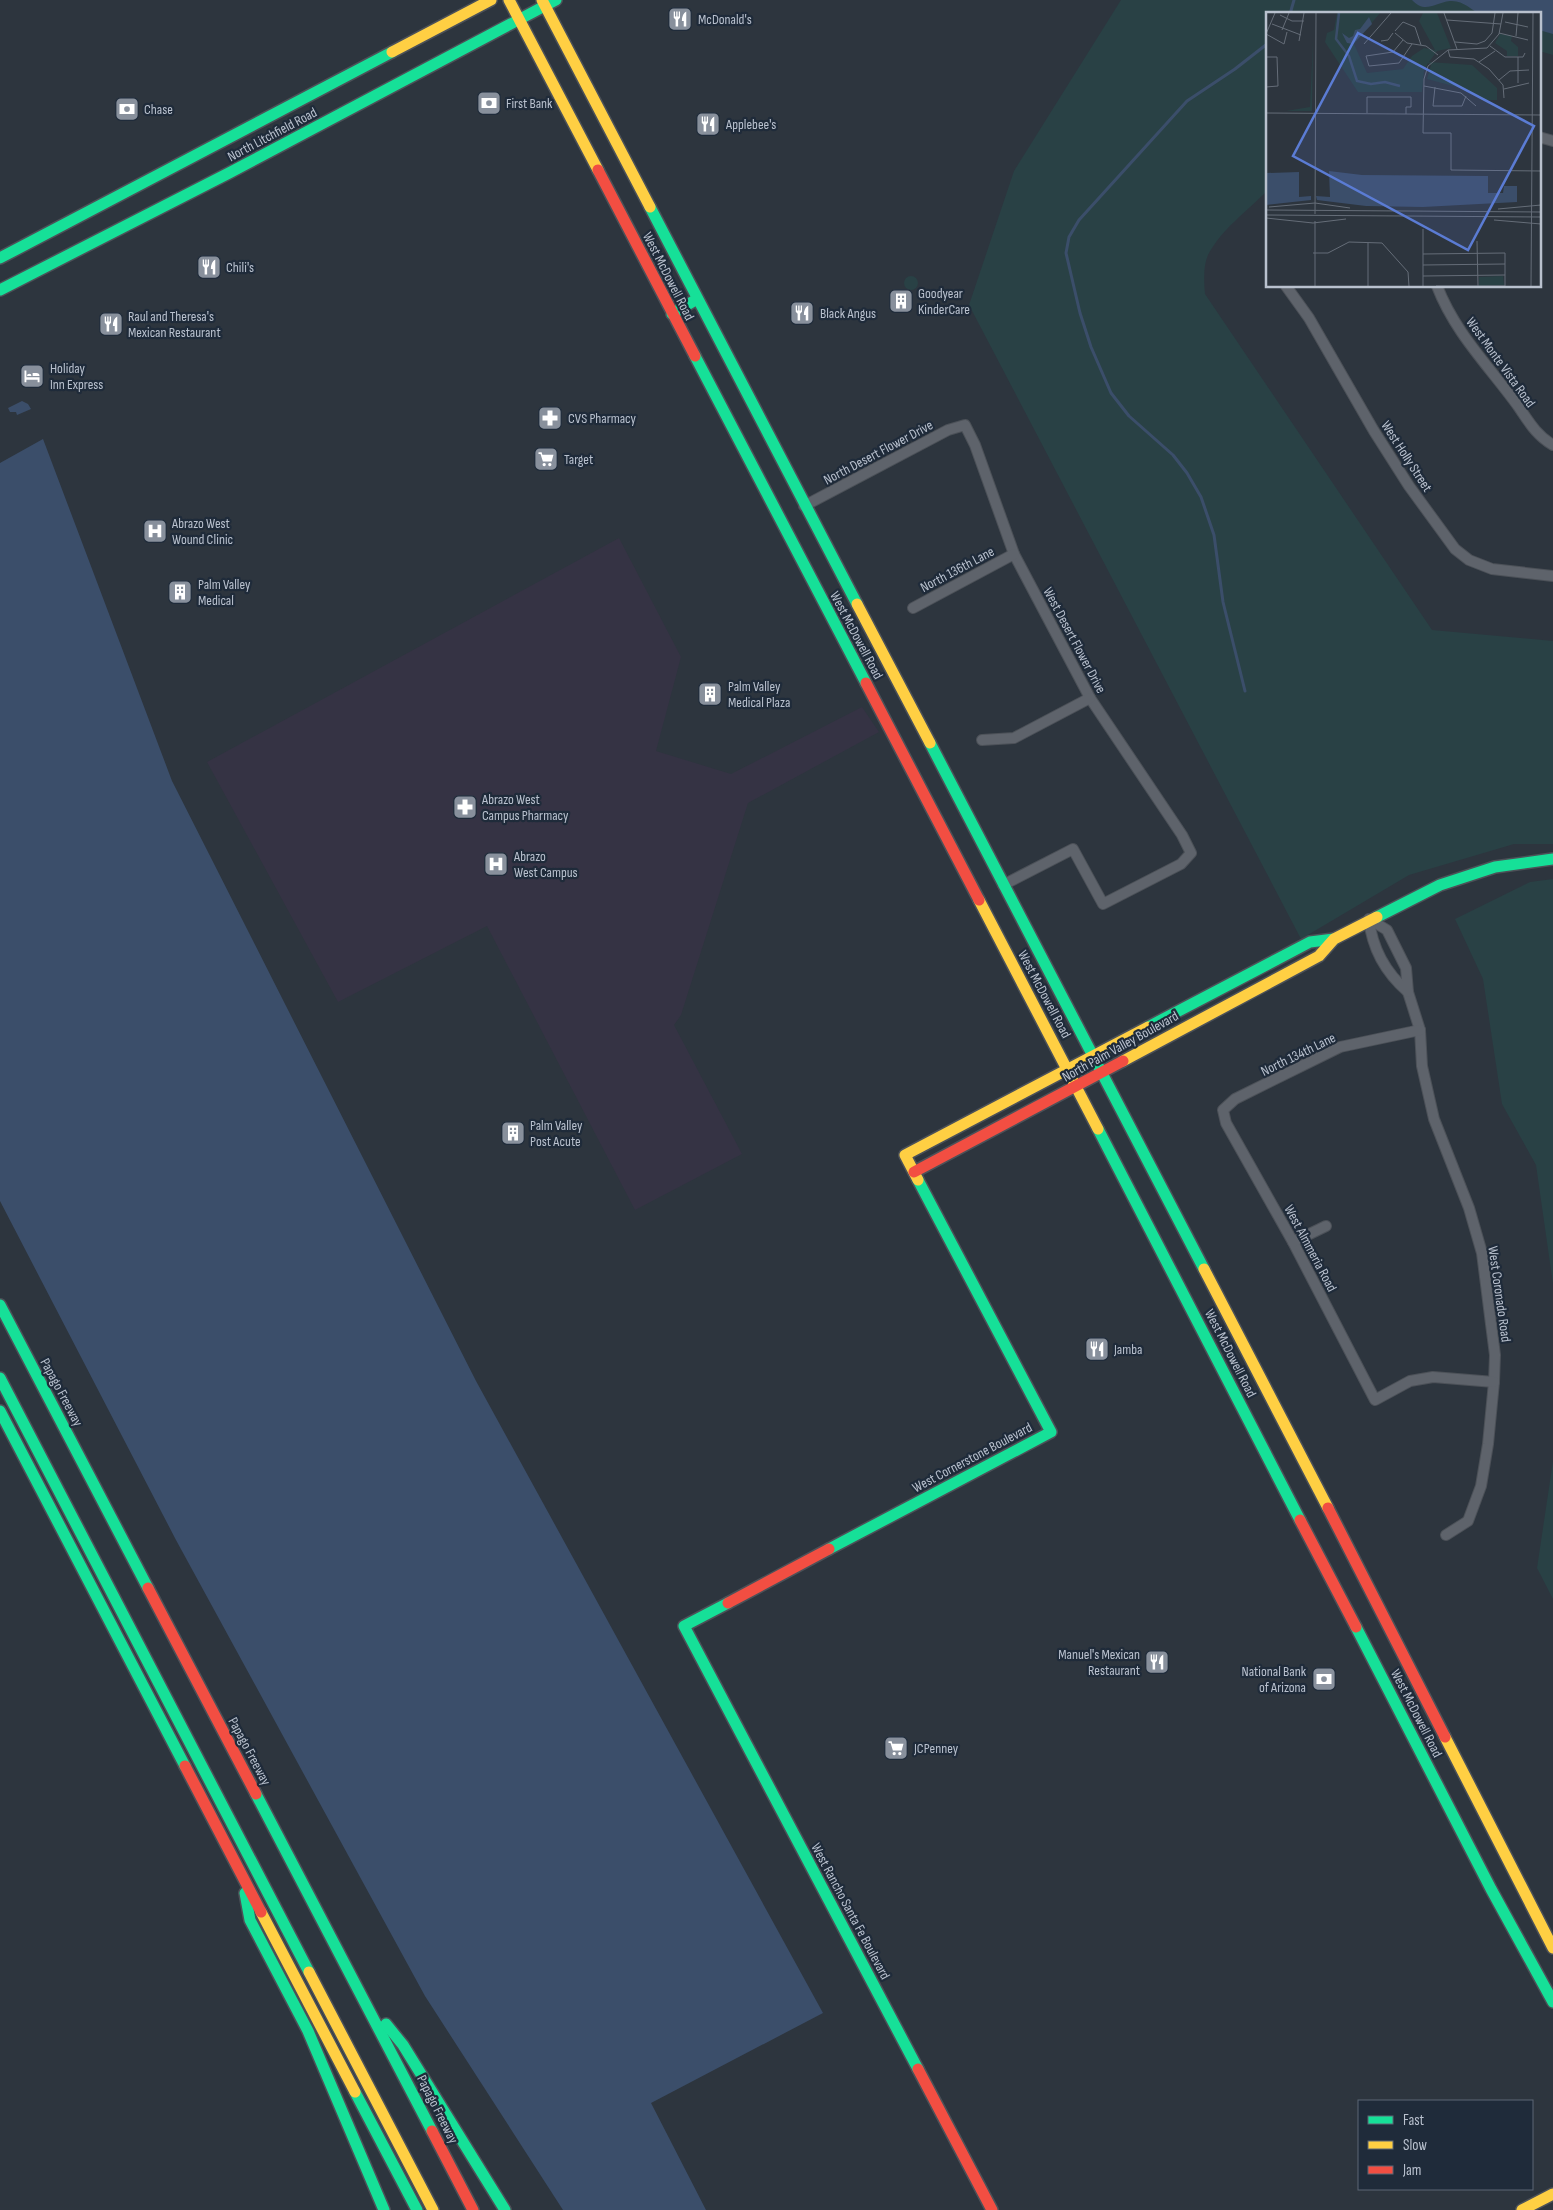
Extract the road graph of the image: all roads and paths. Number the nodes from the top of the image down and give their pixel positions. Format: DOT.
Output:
graph roads {
  1 [pos="491,0"];
  2 [pos="509,0"];
  3 [pos="548,2"];
  4 [pos="519,20"];
  5 [pos="1540,136"];
  6 [pos="1553,141"];
  7 [pos="0,258"];
  8 [pos="1287,288"];
  9 [pos="1438,288"];
  10 [pos="0,290"];
  11 [pos="698,299"];
  12 [pos="672,314"];
  13 [pos="965,425"];
  14 [pos="1553,445"];
  15 [pos="804,506"];
  16 [pos="1014,554"];
  17 [pos="1553,576"];
  18 [pos="913,608"];
  19 [pos="1090,698"];
  20 [pos="982,740"];
  21 [pos="1553,858"];
  22 [pos="1003,885"];
  23 [pos="1369,919"];
  24 [pos="1334,939"];
  25 [pos="1408,992"];
  26 [pos="1420,1030"];
  27 [pos="1092,1056"];
  28 [pos="1066,1068"];
  29 [pos="1101,1072"];
  30 [pos="1076,1087"];
  31 [pos="1223,1110"];
  32 [pos="905,1155"];
  33 [pos="914,1172"];
  34 [pos="1326,1226"];
  35 [pos="1293,1242"];
  36 [pos="0,1305"];
  37 [pos="0,1378"];
  38 [pos="1494,1382"];
  39 [pos="0,1411"];
  40 [pos="1446,1535"];
  41 [pos="1364,1612"];
  42 [pos="684,1626"];
  43 [pos="243,1876"];
  44 [pos="1553,1948"];
  45 [pos="356,1986"];
  46 [pos="1553,2002"];
  47 [pos="1553,2194"];
  48 [pos="384,2210"];
  49 [pos="417,2210"];
  50 [pos="433,2210"];
  51 [pos="473,2210"];
  52 [pos="505,2210"];
  53 [pos="992,2210"];
  54 [pos="1522,2210"];
  1 -- 7 [label="main road, North Litchfield Road"];
  2 -- 4 [label="main road, West McDowell Road"];
  3 -- 4 [label="main road, North Litchfield Road"];
  3 -- 11 [label="main road, West McDowell Road"];
  4 -- 10 [label="main road, North Litchfield Road"];
  4 -- 12 [label="main road, West McDowell Road"];
  5 -- 6 [label="street"];
  8 -- 17 [label="street, West Holly Street"];
  9 -- 14 [label="street, West Monte Vista Road"];
  11 -- 12 [label="main road"];
  11 -- 15 [label="main road, West McDowell Road"];
  12 -- 28 [label="main road, West McDowell Road"];
  13 -- 15 [label="street, North Desert Flower Drive"];
  13 -- 16 [label="street, West Desert Flower Drive"];
  15 -- 22 [label="main road, West McDowell Road"];
  16 -- 18 [label="street, North 136th Lane"];
  16 -- 19 [label="street, West Desert Flower Drive"];
  19 -- 20 [label="street"];
  19 -- 22 [label="street, West Desert Flower Drive"];
  21 -- 23 [label="main road, North Palm Valley Boulevard"];
  22 -- 27 [label="main road, West McDowell Road"];
  23 -- 24 [label="main road, North Palm Valley Boulevard"];
  23 -- 25 [label="street, West Coronado Road"];
  23 -- 25 [label="street, West Coronado Road"];
  24 -- 27 [label="main road, North Palm Valley Boulevard"];
  24 -- 29 [label="main road, North Palm Valley Boulevard"];
  25 -- 26 [label="street, West Coronado Road"];
  26 -- 31 [label="street, North 134th Lane"];
  26 -- 38 [label="street, West Coronado Road"];
  27 -- 28 [label="main road, North Palm Valley Boulevard"];
  27 -- 29 [label="main road, West McDowell Road"];
  28 -- 30 [label="main road, West McDowell Road"];
  28 -- 32 [label="main road, North Palm Valley Boulevard"];
  29 -- 30 [label="main road, North Palm Valley Boulevard"];
  29 -- 41 [label="main road, West McDowell Road"];
  30 -- 33 [label="main road, North Palm Valley Boulevard"];
  30 -- 41 [label="main road, West McDowell Road"];
  31 -- 35 [label="street, West Almmeria Road"];
  32 -- 33 [label="main road, West Cornerstone Boulevard"];
  33 -- 42 [label="main road, West Cornerstone Boulevard"];
  34 -- 35 [label="street"];
  35 -- 38 [label="street, West Almmeria Road"];
  36 -- 45 [label="main road, Papago Freeway"];
  37 -- 50 [label="main road"];
  38 -- 40 [label="street, West Coronado Road"];
  39 -- 43 [label="main road"];
  41 -- 44 [label="main road, West McDowell Road"];
  41 -- 46 [label="main road, West McDowell Road"];
  42 -- 53 [label="main road, West Rancho Santa Fe Boulevard"];
  43 -- 48 [label="main road"];
  43 -- 49 [label="main road"];
  45 -- 51 [label="main road, Papago Freeway"];
  45 -- 52 [label="main road"];
  47 -- 54 [label="main road"];
}
